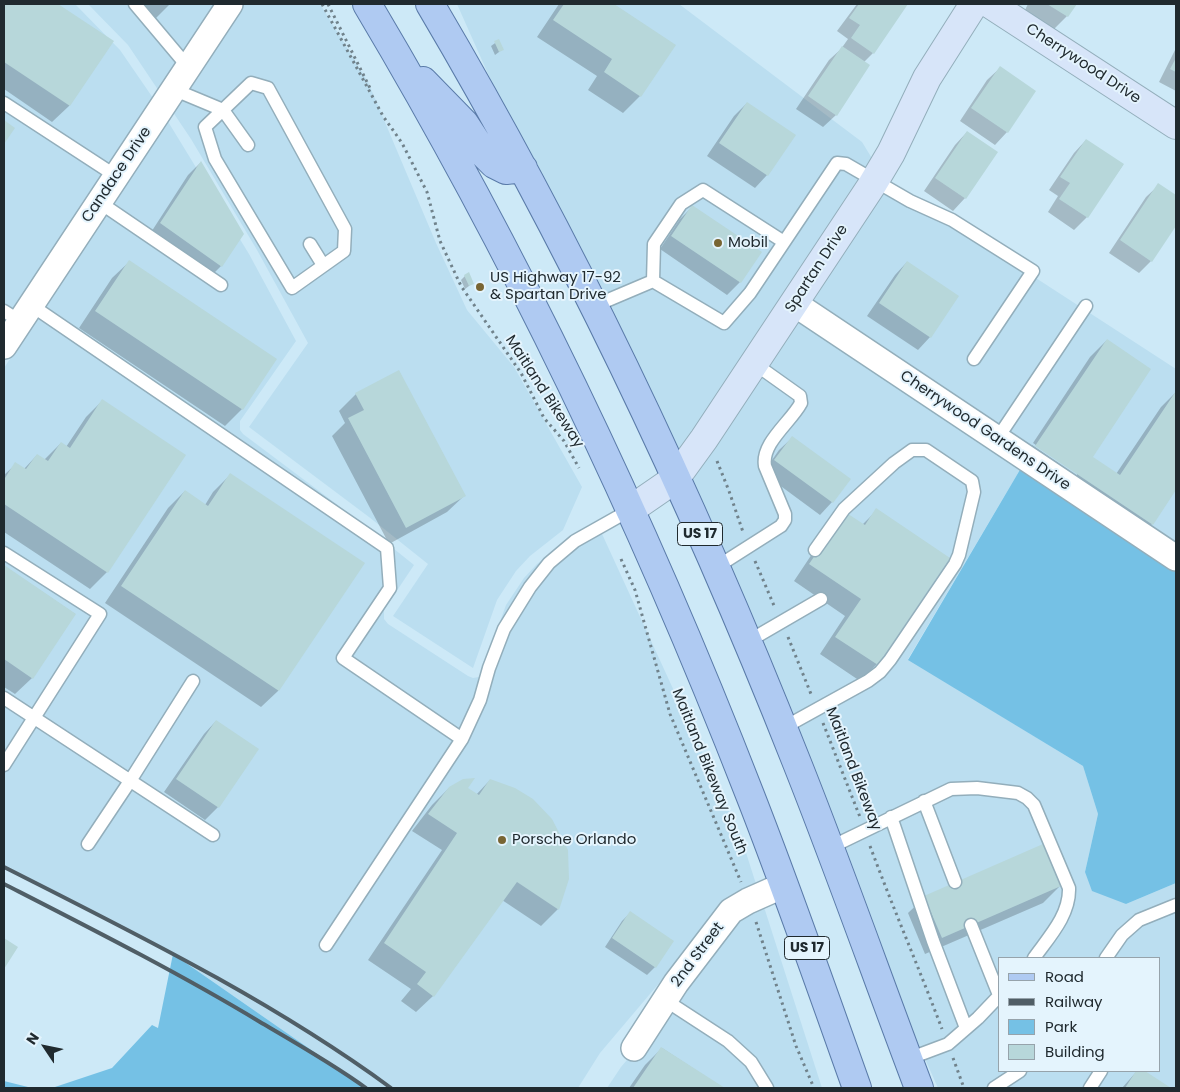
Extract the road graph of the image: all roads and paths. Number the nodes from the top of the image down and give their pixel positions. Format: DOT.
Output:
graph roads {
  1 [pos="136,4"];
  2 [pos="230,4"];
  3 [pos="322,4"];
  4 [pos="328,4"];
  5 [pos="368,4"];
  6 [pos="430,4"];
  7 [pos="974,4"];
  8 [pos="990,4"];
  9 [pos="398,55"];
  10 [pos="188,67"];
  11 [pos="174,90"];
  12 [pos="4,103"];
  13 [pos="223,110"];
  14 [pos="383,116"];
  15 [pos="1176,125"];
  16 [pos="248,145"];
  17 [pos="523,168"];
  18 [pos="116,176"];
  19 [pos="875,180"];
  20 [pos="99,202"];
  21 [pos="784,242"];
  22 [pos="310,244"];
  23 [pos="323,266"];
  24 [pos="653,281"];
  25 [pos="221,285"];
  26 [pos="795,304"];
  27 [pos="594,306"];
  28 [pos="1086,306"];
  29 [pos="18,312"];
  30 [pos="4,346"];
  31 [pos="974,359"];
  32 [pos="755,364"];
  33 [pos="997,439"];
  34 [pos="716,460"];
  35 [pos="579,468"];
  36 [pos="676,479"];
  37 [pos="630,510"];
  38 [pos="749,546"];
  39 [pos="815,550"];
  40 [pos="1173,550"];
  41 [pos="4,553"];
  42 [pos="621,559"];
  43 [pos="715,568"];
  44 [pos="821,599"];
  45 [pos="781,622"];
  46 [pos="747,642"];
  47 [pos="193,681"];
  48 [pos="4,698"];
  49 [pos="818,710"];
  50 [pos="34,718"];
  51 [pos="783,728"];
  52 [pos="462,739"];
  53 [pos="4,764"];
  54 [pos="130,781"];
  55 [pos="924,801"];
  56 [pos="891,818"];
  57 [pos="865,831"];
  58 [pos="213,835"];
  59 [pos="88,844"];
  60 [pos="829,848"];
  61 [pos="740,879"];
  62 [pos="955,882"];
  63 [pos="784,885"];
  64 [pos="1176,905"];
  65 [pos="970,925"];
  66 [pos="758,928"];
  67 [pos="326,944"];
  68 [pos="1035,957"];
  69 [pos="1107,957"];
  70 [pos="998,994"];
  71 [pos="998,997"];
  72 [pos="665,1000"];
  73 [pos="966,1028"];
  74 [pos="948,1044"];
  75 [pos="634,1048"];
  76 [pos="908,1059"];
  77 [pos="1018,1072"];
  78 [pos="1100,1072"];
  79 [pos="767,1088"];
  80 [pos="814,1088"];
  81 [pos="856,1088"];
  82 [pos="919,1088"];
  83 [pos="964,1088"];
  84 [pos="994,1088"];
  85 [pos="1090,1088"];
  1 -- 10 [label="lane"];
  2 -- 10 [label="street, Candace Drive"];
  3 -- 14 [label="path"];
  4 -- 14 [label="path"];
  5 -- 9 [label="main road, US 17"];
  6 -- 17 [label="main road, US 17"];
  7 -- 19 [label="street, Spartan Drive"];
  8 -- 15 [label="street, Cherrywood Drive"];
  9 -- 17 [label="main road"];
  9 -- 37 [label="main road, US 17"];
  10 -- 11 [label="street, Candace Drive"];
  11 -- 13 [label="lane"];
  11 -- 18 [label="street, Candace Drive"];
  12 -- 18 [label="lane"];
  13 -- 16 [label="lane"];
  13 -- 23 [label="lane"];
  13 -- 23 [label="lane"];
  14 -- 35 [label="path, Maitland Bikeway"];
  17 -- 27 [label="main road, US 17"];
  18 -- 20 [label="street, Candace Drive"];
  19 -- 21 [label="lane"];
  19 -- 26 [label="street, Spartan Drive"];
  19 -- 31 [label="lane"];
  20 -- 25 [label="lane"];
  20 -- 29 [label="street, Candace Drive"];
  21 -- 24 [label="lane"];
  21 -- 24 [label="lane"];
  22 -- 23 [label="lane"];
  24 -- 27 [label="lane"];
  26 -- 32 [label="street, Spartan Drive"];
  26 -- 33 [label="street, Cherrywood Gardens Drive"];
  27 -- 36 [label="main road, US 17"];
  28 -- 33 [label="lane"];
  29 -- 30 [label="street, Candace Drive"];
  29 -- 52 [label="lane"];
  32 -- 36 [label="street, Spartan Drive"];
  32 -- 38 [label="lane"];
  33 -- 40 [label="street, Cherrywood Gardens Drive"];
  34 -- 38 [label="path, Maitland Bikeway"];
  36 -- 37 [label="street, Spartan Drive"];
  36 -- 43 [label="main road, US 17"];
  37 -- 52 [label="lane"];
  37 -- 63 [label="main road, US 17"];
  38 -- 43 [label="lane"];
  38 -- 45 [label="path, Maitland Bikeway"];
  39 -- 49 [label="lane"];
  41 -- 50 [label="lane"];
  42 -- 61 [label="path, Maitland Bikeway South"];
  43 -- 46 [label="main road, US 17"];
  44 -- 45 [label="lane"];
  45 -- 46 [label="lane"];
  45 -- 49 [label="path, Maitland Bikeway"];
  46 -- 51 [label="main road, US 17"];
  47 -- 54 [label="lane"];
  48 -- 50 [label="lane"];
  49 -- 51 [label="lane"];
  49 -- 57 [label="path, Maitland Bikeway"];
  50 -- 53 [label="lane"];
  50 -- 54 [label="lane"];
  51 -- 60 [label="main road, US 17"];
  52 -- 67 [label="lane"];
  54 -- 58 [label="lane"];
  54 -- 59 [label="lane"];
  55 -- 56 [label="lane"];
  55 -- 62 [label="lane"];
  55 -- 68 [label="lane"];
  56 -- 57 [label="lane"];
  56 -- 73 [label="lane"];
  57 -- 60 [label="lane"];
  57 -- 74 [label="path, Maitland Bikeway"];
  60 -- 76 [label="main road, US 17"];
  63 -- 72 [label="street, 2nd Street"];
  63 -- 81 [label="main road, US 17"];
  64 -- 69 [label="lane"];
  65 -- 70 [label="lane"];
  66 -- 80 [label="path"];
  71 -- 73 [label="lane"];
  72 -- 75 [label="street, 2nd Street"];
  72 -- 79 [label="lane"];
  73 -- 74 [label="lane"];
  74 -- 76 [label="lane"];
  74 -- 83 [label="path, Maitland Bikeway"];
  76 -- 82 [label="main road, US 17"];
  77 -- 84 [label="lane"];
  78 -- 85 [label="lane"];
}
